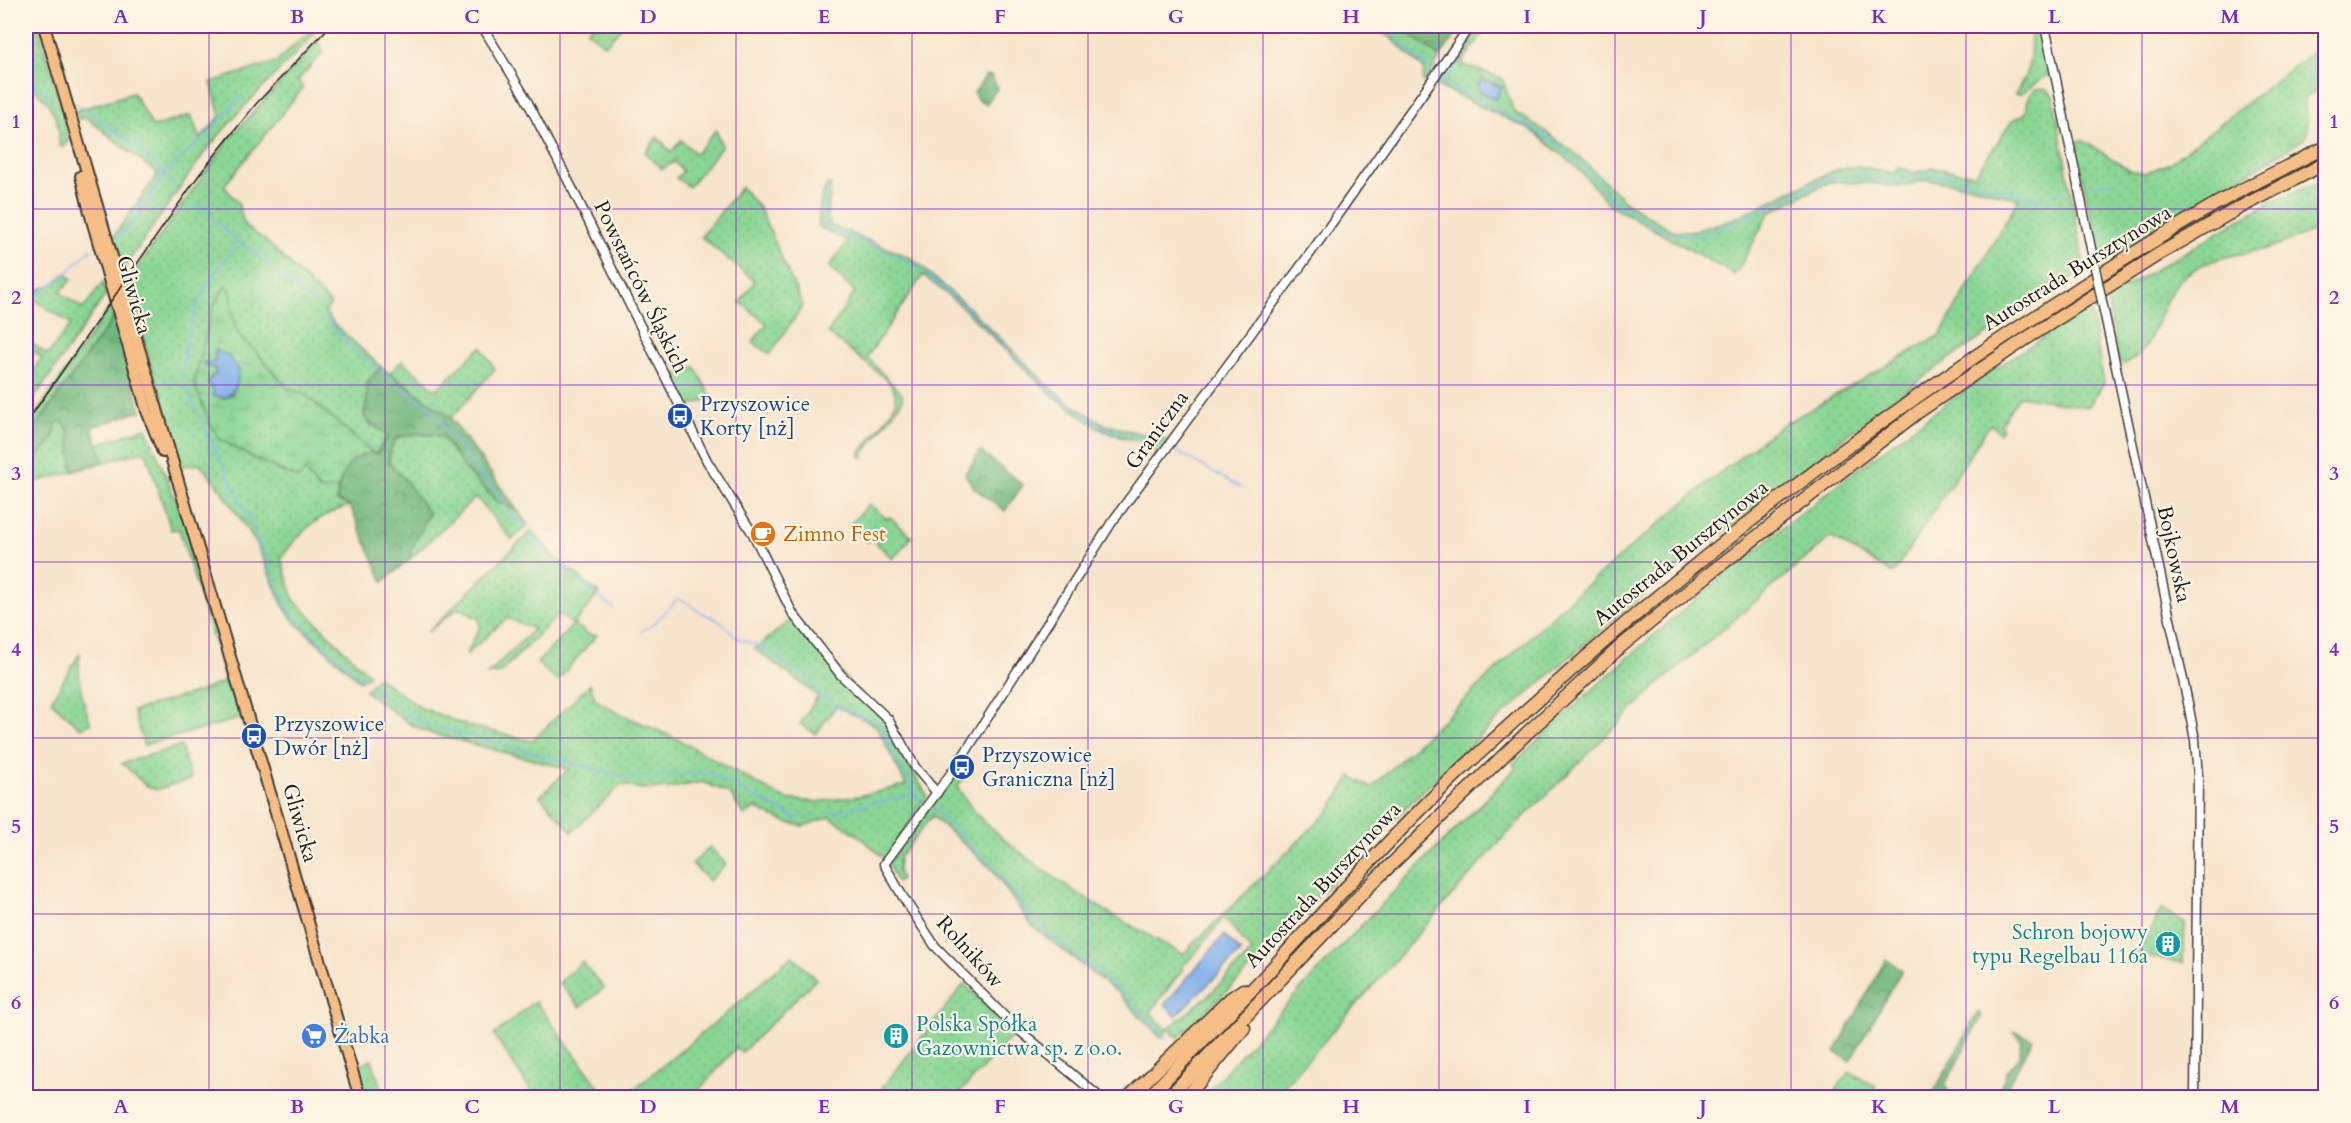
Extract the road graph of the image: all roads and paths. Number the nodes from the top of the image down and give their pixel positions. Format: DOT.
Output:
graph roads {
  1 [pos="44,26"];
  2 [pos="482,26"];
  3 [pos="1470,26"];
  4 [pos="2045,26"];
  5 [pos="2325,147"];
  6 [pos="2325,163"];
  7 [pos="937,793"];
  8 [pos="884,864"];
  9 [pos="1272,968"];
  10 [pos="1266,994"];
  11 [pos="360,1098"];
  12 [pos="1101,1098"];
  13 [pos="1128,1098"];
  14 [pos="1148,1098"];
  15 [pos="1168,1098"];
  16 [pos="1186,1098"];
  17 [pos="2195,1098"];
  1 -- 11 [label="main road, Gliwicka"];
  2 -- 7 [label="street, Powstańców Śląskich"];
  3 -- 7 [label="street, Graniczna"];
  4 -- 17 [label="street, Bojkowska, bridge"];
  5 -- 9 [label="highway, Autostrada Bursztynowa"];
  6 -- 10 [label="highway, Autostrada Bursztynowa"];
  7 -- 8 [label="street, Graniczna"];
  8 -- 12 [label="street, Rolników"];
  9 -- 13 [label="highway"];
  9 -- 14 [label="highway, Autostrada Bursztynowa"];
  10 -- 15 [label="highway, Autostrada Bursztynowa"];
  10 -- 16 [label="highway"];
}
